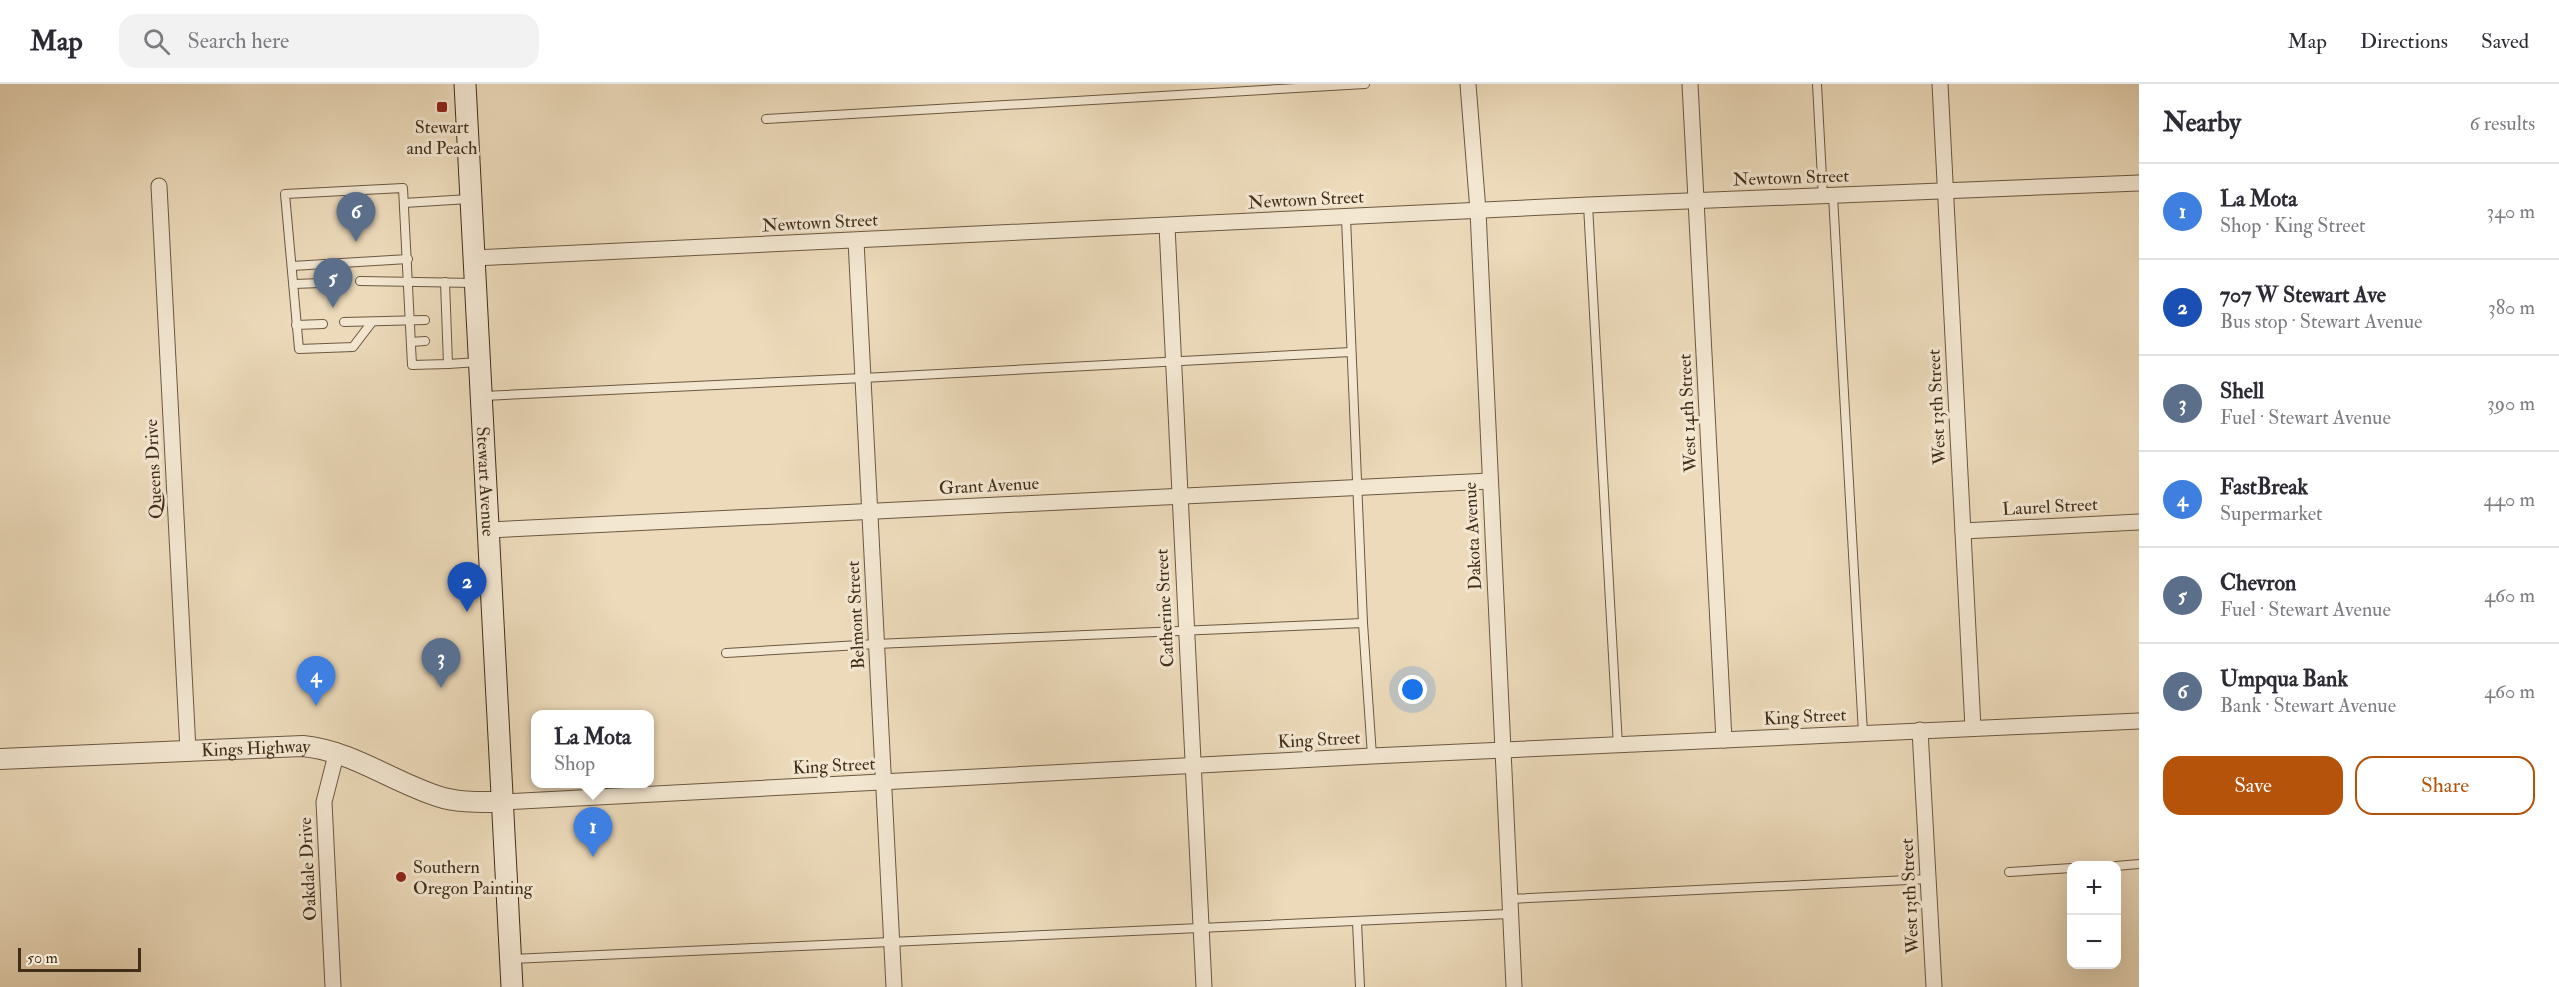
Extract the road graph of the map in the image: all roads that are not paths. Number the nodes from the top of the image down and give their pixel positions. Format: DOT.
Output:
graph roads {
  1 [pos="465,84"];
  2 [pos="1365,84"];
  3 [pos="1468,84"];
  4 [pos="1690,84"];
  5 [pos="1817,84"];
  6 [pos="1940,84"];
  7 [pos="766,119"];
  8 [pos="2139,183"];
  9 [pos="159,186"];
  10 [pos="1946,191"];
  11 [pos="1828,196"];
  12 [pos="471,199"];
  13 [pos="1698,201"];
  14 [pos="404,203"];
  15 [pos="1588,205"];
  16 [pos="1478,211"];
  17 [pos="1346,218"];
  18 [pos="1167,226"];
  19 [pos="856,241"];
  20 [pos="474,258"];
  21 [pos="408,259"];
  22 [pos="292,266"];
  23 [pos="360,281"];
  24 [pos="321,282"];
  25 [pos="409,282"];
  26 [pos="445,282"];
  27 [pos="476,283"];
  28 [pos="294,284"];
  29 [pos="411,320"];
  30 [pos="425,320"];
  31 [pos="344,322"];
  32 [pos="372,322"];
  33 [pos="323,324"];
  34 [pos="296,325"];
  35 [pos="425,341"];
  36 [pos="411,342"];
  37 [pos="1351,352"];
  38 [pos="480,362"];
  39 [pos="1174,362"];
  40 [pos="448,364"];
  41 [pos="863,378"];
  42 [pos="482,396"];
  43 [pos="1490,481"];
  44 [pos="1358,487"];
  45 [pos="1180,496"];
  46 [pos="870,512"];
  47 [pos="2139,522"];
  48 [pos="489,530"];
  49 [pos="1963,531"];
  50 [pos="1363,623"];
  51 [pos="1185,630"];
  52 [pos="876,644"];
  53 [pos="726,653"];
  54 [pos="2139,721"];
  55 [pos="1973,728"];
  56 [pos="1920,730"];
  57 [pos="1863,734"];
  58 [pos="1724,740"];
  59 [pos="1618,746"];
  60 [pos="188,750"];
  61 [pos="337,751"];
  62 [pos="1503,751"];
  63 [pos="1372,756"];
  64 [pos="0,759"];
  65 [pos="1193,766"];
  66 [pos="884,783"];
  67 [pos="502,802"];
  68 [pos="2139,864"];
  69 [pos="2121,866"];
  70 [pos="2067,868"];
  71 [pos="2009,872"];
  72 [pos="1929,879"];
  73 [pos="1509,907"];
  74 [pos="1357,921"];
  75 [pos="1201,927"];
  76 [pos="892,945"];
  77 [pos="511,959"];
  78 [pos="333,987"];
  79 [pos="512,987"];
  80 [pos="894,987"];
  81 [pos="1204,987"];
  82 [pos="1360,987"];
  83 [pos="1514,987"];
  84 [pos="1934,987"];
  1 -- 12 [label="main road, Stewart Avenue"];
  2 -- 7 [label="lane"];
  3 -- 16 [label="street, Dakota Avenue"];
  4 -- 13 [label="street, West 14th Street"];
  5 -- 11 [label="lane"];
  6 -- 10 [label="street, West 13th Street"];
  8 -- 10 [label="street, Newtown Street"];
  9 -- 60 [label="street, Queens Drive"];
  10 -- 11 [label="street, Newtown Street"];
  10 -- 49 [label="street, West 13th Street"];
  11 -- 13 [label="street, Newtown Street"];
  11 -- 57 [label="lane"];
  12 -- 14 [label="lane"];
  12 -- 20 [label="main road, Stewart Avenue"];
  13 -- 15 [label="street, Newtown Street"];
  13 -- 58 [label="street, West 14th Street"];
  14 -- 21 [label="lane"];
  14 -- 22 [label="lane"];
  15 -- 16 [label="street, Newtown Street"];
  15 -- 59 [label="lane"];
  16 -- 17 [label="street, Newtown Street"];
  16 -- 43 [label="street, Dakota Avenue"];
  17 -- 18 [label="street, Newtown Street"];
  17 -- 37 [label="lane"];
  18 -- 19 [label="street, Newtown Street"];
  18 -- 39 [label="street, Catherine Street"];
  19 -- 20 [label="street, Newtown Street"];
  19 -- 41 [label="street, Belmont Street"];
  20 -- 27 [label="main road, Stewart Avenue"];
  21 -- 22 [label="lane"];
  21 -- 25 [label="lane"];
  22 -- 28 [label="lane"];
  23 -- 25 [label="lane"];
  24 -- 28 [label="lane"];
  25 -- 26 [label="lane"];
  25 -- 29 [label="lane"];
  26 -- 27 [label="lane"];
  26 -- 40 [label="lane"];
  27 -- 38 [label="main road, Stewart Avenue"];
  28 -- 34 [label="lane"];
  29 -- 30 [label="lane"];
  29 -- 32 [label="lane"];
  29 -- 36 [label="lane"];
  31 -- 32 [label="lane"];
  32 -- 34 [label="lane"];
  33 -- 34 [label="lane"];
  35 -- 36 [label="lane"];
  36 -- 40 [label="lane"];
  37 -- 39 [label="lane"];
  37 -- 44 [label="lane"];
  38 -- 40 [label="lane"];
  38 -- 42 [label="main road, Stewart Avenue"];
  39 -- 41 [label="lane"];
  39 -- 45 [label="street, Catherine Street"];
  41 -- 42 [label="lane"];
  41 -- 46 [label="street, Belmont Street"];
  42 -- 48 [label="main road, Stewart Avenue"];
  43 -- 44 [label="street, Grant Avenue"];
  43 -- 62 [label="street, Dakota Avenue"];
  44 -- 45 [label="street, Grant Avenue"];
  44 -- 50 [label="lane"];
  45 -- 46 [label="street, Grant Avenue"];
  45 -- 51 [label="street, Catherine Street"];
  46 -- 48 [label="street, Grant Avenue"];
  46 -- 52 [label="street, Belmont Street"];
  47 -- 49 [label="street, Laurel Street"];
  48 -- 67 [label="main road, Stewart Avenue"];
  49 -- 55 [label="street, West 13th Street"];
  50 -- 51 [label="lane"];
  50 -- 63 [label="lane"];
  51 -- 52 [label="lane"];
  51 -- 65 [label="street, Catherine Street"];
  52 -- 53 [label="lane"];
  52 -- 66 [label="street, Belmont Street"];
  54 -- 55 [label="street, King Street"];
  55 -- 56 [label="street, King Street"];
  56 -- 57 [label="street, King Street"];
  56 -- 72 [label="street, West 13th Street"];
  57 -- 58 [label="street, King Street"];
  58 -- 59 [label="street, King Street"];
  59 -- 62 [label="street, King Street"];
  60 -- 61 [label="street, Kings Highway"];
  60 -- 64 [label="street, Kings Highway"];
  61 -- 67 [label="street, Kings Highway"];
  61 -- 78 [label="street, Oakdale Drive"];
  62 -- 63 [label="street, King Street"];
  62 -- 73 [label="street, Dakota Avenue"];
  63 -- 65 [label="street, King Street"];
  65 -- 66 [label="street, King Street"];
  65 -- 75 [label="street, Catherine Street"];
  66 -- 67 [label="street, King Street"];
  66 -- 76 [label="street, Belmont Street"];
  67 -- 77 [label="main road, Stewart Avenue"];
  68 -- 69 [label="lane"];
  70 -- 71 [label="lane"];
  72 -- 73 [label="lane"];
  72 -- 84 [label="street, West 13th Street"];
  73 -- 74 [label="lane"];
  73 -- 83 [label="street, Dakota Avenue"];
  74 -- 75 [label="lane"];
  74 -- 82 [label="lane"];
  75 -- 76 [label="lane"];
  75 -- 81 [label="street, Catherine Street"];
  76 -- 77 [label="lane"];
  76 -- 80 [label="street, Belmont Street"];
  77 -- 79 [label="main road, Stewart Avenue"];
}
